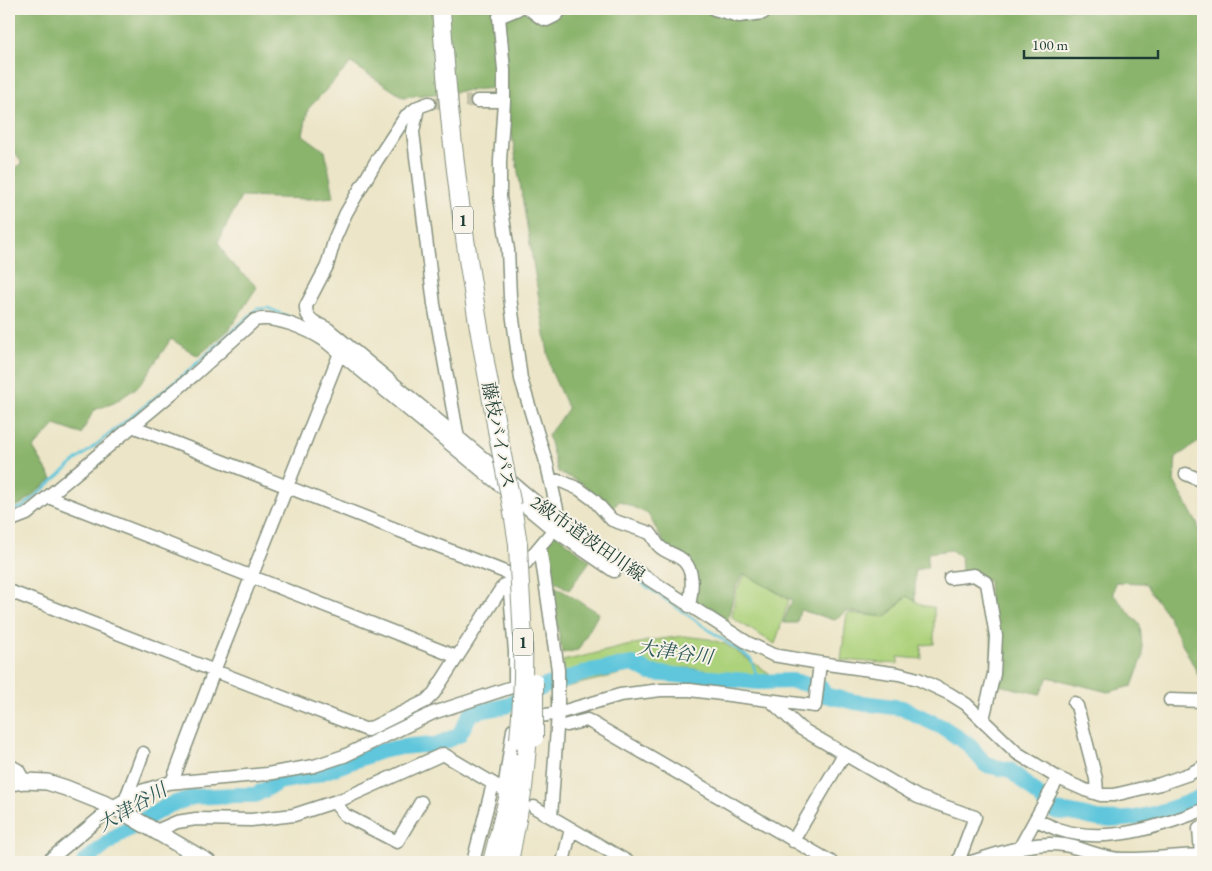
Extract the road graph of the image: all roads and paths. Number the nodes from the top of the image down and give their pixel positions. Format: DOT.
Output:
graph roads {
  1 [pos="441,9"];
  2 [pos="518,9"];
  3 [pos="529,9"];
  4 [pos="562,9"];
  5 [pos="714,9"];
  6 [pos="763,13"];
  7 [pos="477,101"];
  8 [pos="504,101"];
  9 [pos="307,324"];
  10 [pos="340,353"];
  11 [pos="132,426"];
  12 [pos="458,438"];
  13 [pos="1186,474"];
  14 [pos="550,479"];
  15 [pos="1203,481"];
  16 [pos="287,487"];
  17 [pos="48,497"];
  18 [pos="9,521"];
  19 [pos="557,526"];
  20 [pos="518,544"];
  21 [pos="540,547"];
  22 [pos="614,572"];
  23 [pos="252,577"];
  24 [pos="950,578"];
  25 [pos="512,579"];
  26 [pos="9,591"];
  27 [pos="689,606"];
  28 [pos="458,657"];
  29 [pos="820,663"];
  30 [pos="214,671"];
  31 [pos="770,700"];
  32 [pos="1170,700"];
  33 [pos="1203,701"];
  34 [pos="1074,703"];
  35 [pos="559,711"];
  36 [pos="983,719"];
  37 [pos="567,725"];
  38 [pos="527,738"];
  39 [pos="143,753"];
  40 [pos="844,754"];
  41 [pos="9,765"];
  42 [pos="1203,767"];
  43 [pos="1058,778"];
  44 [pos="16,782"];
  45 [pos="172,782"];
  46 [pos="493,784"];
  47 [pos="1097,793"];
  48 [pos="334,802"];
  49 [pos="421,802"];
  50 [pos="118,805"];
  51 [pos="534,807"];
  52 [pos="1203,810"];
  53 [pos="551,817"];
  54 [pos="1037,818"];
  55 [pos="1199,828"];
  56 [pos="571,829"];
  57 [pos="154,830"];
  58 [pos="794,841"];
  59 [pos="1020,848"];
  60 [pos="1093,858"];
  61 [pos="1202,858"];
  62 [pos="47,862"];
  63 [pos="208,862"];
  64 [pos="473,862"];
  65 [pos="492,862"];
  66 [pos="510,862"];
  67 [pos="522,862"];
  68 [pos="562,862"];
  69 [pos="628,862"];
  70 [pos="830,862"];
  71 [pos="958,862"];
  72 [pos="971,862"];
  73 [pos="1012,862"];
  1 -- 20 [label="highway, 藤枝バイパス / 1, bridge"];
  2 -- 8 [label="street"];
  3 -- 4 [label="street"];
  5 -- 6 [label="street"];
  7 -- 8 [label="street"];
  8 -- 14 [label="street"];
  9 -- 10 [label="street"];
  9 -- 11 [label="street"];
  9 -- 12 [label="street, 2級市道波田川線"];
  9 -- 12 [label="street"];
  10 -- 16 [label="street"];
  10 -- 19 [label="street"];
  11 -- 16 [label="street"];
  11 -- 17 [label="street"];
  12 -- 19 [label="street, 2級市道波田川線"];
  13 -- 15 [label="street"];
  14 -- 19 [label="street"];
  14 -- 27 [label="street"];
  16 -- 23 [label="street"];
  16 -- 25 [label="street"];
  17 -- 18 [label="street"];
  17 -- 23 [label="street"];
  19 -- 21 [label="street"];
  19 -- 22 [label="street"];
  19 -- 27 [label="street, 2級市道波田川線"];
  20 -- 38 [label="highway, 1, bridge"];
  20 -- 38 [label="highway, 藤枝バイパス / 1, bridge"];
  21 -- 25 [label="street"];
  21 -- 35 [label="street"];
  23 -- 28 [label="street"];
  23 -- 30 [label="street"];
  24 -- 36 [label="street"];
  25 -- 28 [label="street"];
  25 -- 45 [label="street"];
  26 -- 30 [label="street"];
  27 -- 29 [label="street, 2級市道波田川線"];
  28 -- 30 [label="street"];
  29 -- 31 [label="street"];
  29 -- 36 [label="street, 2級市道波田川線"];
  30 -- 45 [label="street"];
  31 -- 35 [label="street"];
  31 -- 40 [label="street"];
  32 -- 33 [label="street"];
  34 -- 47 [label="street"];
  35 -- 46 [label="street"];
  35 -- 53 [label="street"];
  36 -- 43 [label="street, 2級市道波田川線"];
  37 -- 58 [label="street"];
  38 -- 65 [label="highway, 1"];
  38 -- 66 [label="highway, 1"];
  38 -- 67 [label="highway, 1"];
  39 -- 50 [label="street"];
  40 -- 58 [label="street"];
  40 -- 71 [label="street"];
  41 -- 44 [label="street"];
  42 -- 47 [label="street, 2級市道波田川線"];
  43 -- 47 [label="street, 2級市道波田川線"];
  43 -- 54 [label="street"];
  44 -- 50 [label="main road"];
  45 -- 50 [label="street"];
  46 -- 48 [label="street"];
  46 -- 64 [label="street"];
  48 -- 49 [label="street"];
  48 -- 57 [label="street"];
  50 -- 57 [label="main road"];
  50 -- 62 [label="street"];
  51 -- 53 [label="street"];
  52 -- 54 [label="street"];
  53 -- 56 [label="street"];
  54 -- 59 [label="street"];
  55 -- 61 [label="street"];
  56 -- 68 [label="street"];
  56 -- 69 [label="street"];
  57 -- 63 [label="main road"];
  58 -- 70 [label="street"];
  59 -- 60 [label="street"];
  59 -- 72 [label="street"];
  59 -- 73 [label="street"];
  60 -- 61 [label="street"];
}
